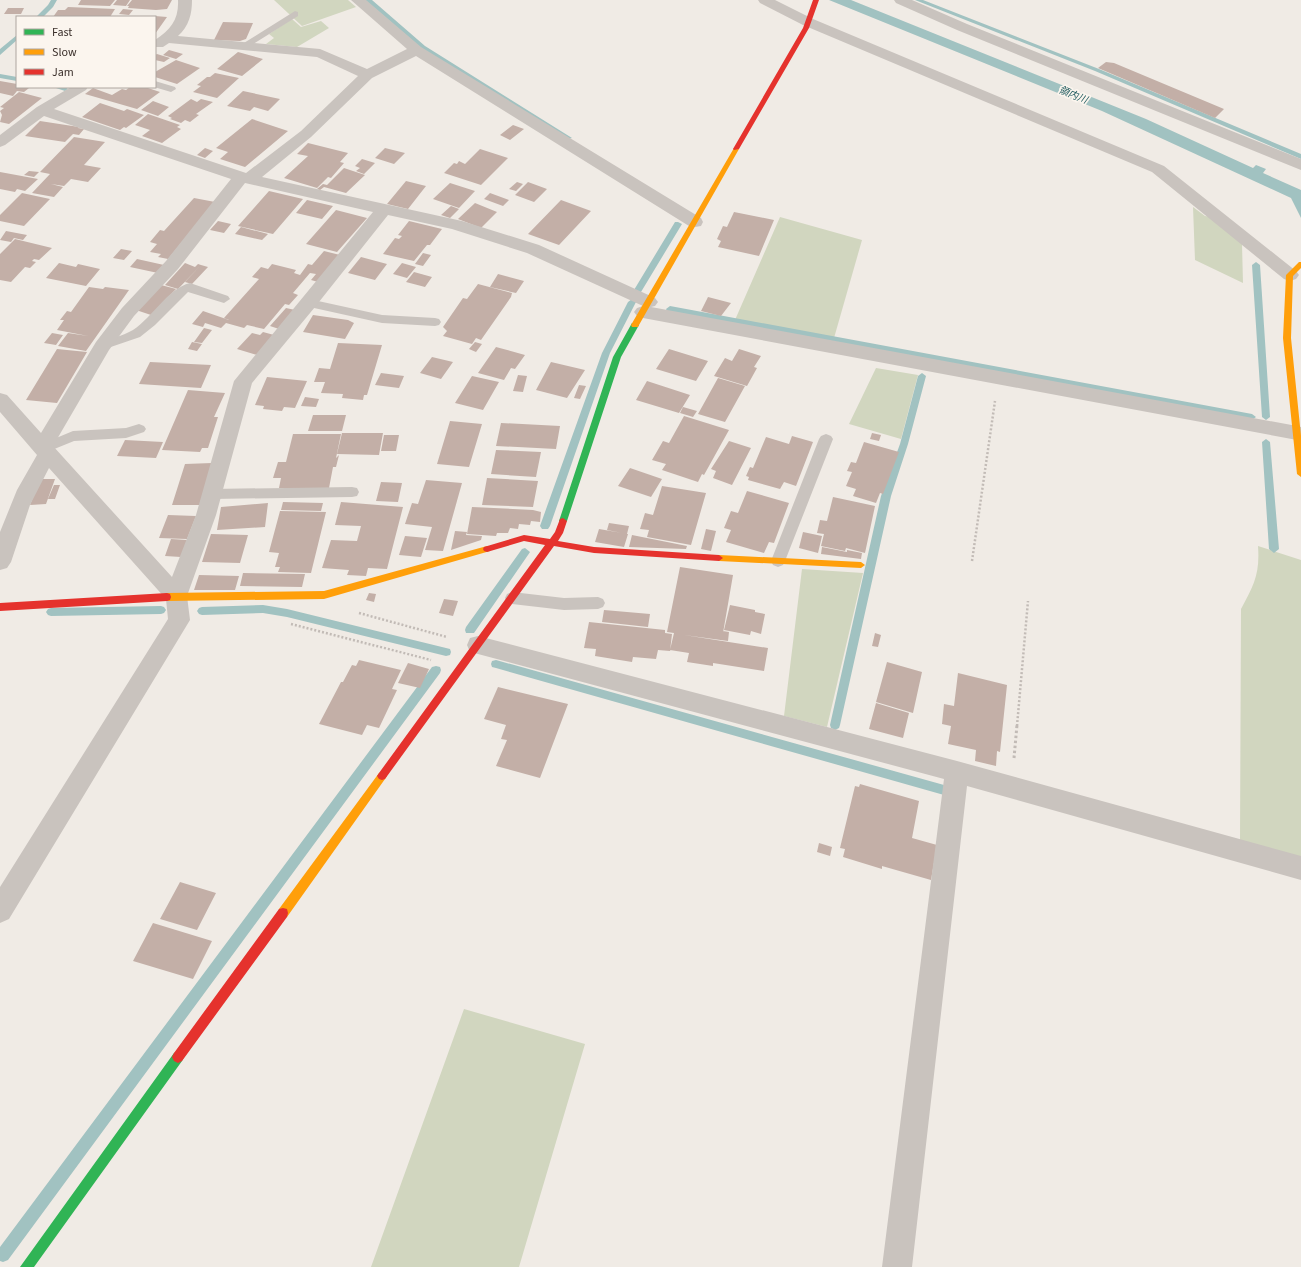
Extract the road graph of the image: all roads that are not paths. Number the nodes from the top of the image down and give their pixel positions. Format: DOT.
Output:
graph roads {
  1 [pos="185,0"];
  2 [pos="358,0"];
  3 [pos="765,0"];
  4 [pos="816,0"];
  5 [pos="901,0"];
  6 [pos="295,14"];
  7 [pos="810,17"];
  8 [pos="160,42"];
  9 [pos="244,46"];
  10 [pos="416,50"];
  11 [pos="367,75"];
  12 [pos="156,84"];
  13 [pos="79,88"];
  14 [pos="171,89"];
  15 [pos="42,110"];
  16 [pos="3,136"];
  17 [pos="1301,165"];
  18 [pos="245,178"];
  19 [pos="384,209"];
  20 [pos="695,222"];
  21 [pos="1301,264"];
  22 [pos="1290,274"];
  23 [pos="224,299"];
  24 [pos="309,303"];
  25 [pos="646,307"];
  26 [pos="435,322"];
  27 [pos="102,346"];
  28 [pos="0,400"];
  29 [pos="0,426"];
  30 [pos="24,428"];
  31 [pos="139,429"];
  32 [pos="1296,433"];
  33 [pos="826,438"];
  34 [pos="45,452"];
  35 [pos="1301,474"];
  36 [pos="352,492"];
  37 [pos="212,494"];
  38 [pos="552,542"];
  39 [pos="778,561"];
  40 [pos="0,562"];
  41 [pos="861,565"];
  42 [pos="176,596"];
  43 [pos="512,598"];
  44 [pos="598,603"];
  45 [pos="0,607"];
  46 [pos="478,645"];
  47 [pos="957,772"];
  48 [pos="1301,868"];
  49 [pos="0,910"];
  50 [pos="26,1267"];
  51 [pos="897,1267"];
  1 -- 8 [label="street"];
  2 -- 10 [label="street"];
  3 -- 7 [label="street"];
  4 -- 7 [label="street"];
  5 -- 17 [label="street"];
  6 -- 9 [label="lane"];
  7 -- 20 [label="street"];
  7 -- 22 [label="street"];
  8 -- 9 [label="street"];
  9 -- 11 [label="street"];
  10 -- 11 [label="street"];
  10 -- 20 [label="street"];
  11 -- 18 [label="street"];
  12 -- 14 [label="lane"];
  13 -- 15 [label="street"];
  15 -- 16 [label="street"];
  15 -- 18 [label="street"];
  18 -- 19 [label="street"];
  18 -- 27 [label="street"];
  19 -- 24 [label="street"];
  19 -- 25 [label="street"];
  20 -- 25 [label="street"];
  21 -- 22 [label="street"];
  22 -- 32 [label="street"];
  23 -- 27 [label="lane"];
  24 -- 26 [label="lane"];
  24 -- 37 [label="street"];
  25 -- 32 [label="street"];
  25 -- 38 [label="street"];
  27 -- 34 [label="street"];
  28 -- 30 [label="street"];
  29 -- 30 [label="street"];
  30 -- 34 [label="street"];
  31 -- 34 [label="lane"];
  32 -- 35 [label="street"];
  33 -- 39 [label="lane"];
  34 -- 40 [label="street"];
  34 -- 42 [label="street"];
  36 -- 37 [label="lane"];
  37 -- 42 [label="street"];
  38 -- 39 [label="street"];
  38 -- 42 [label="street"];
  38 -- 43 [label="street"];
  39 -- 41 [label="street"];
  42 -- 45 [label="street"];
  42 -- 49 [label="street"];
  43 -- 44 [label="lane"];
  43 -- 46 [label="street"];
  46 -- 47 [label="street"];
  46 -- 50 [label="street"];
  47 -- 48 [label="street"];
  47 -- 51 [label="street"];
}
